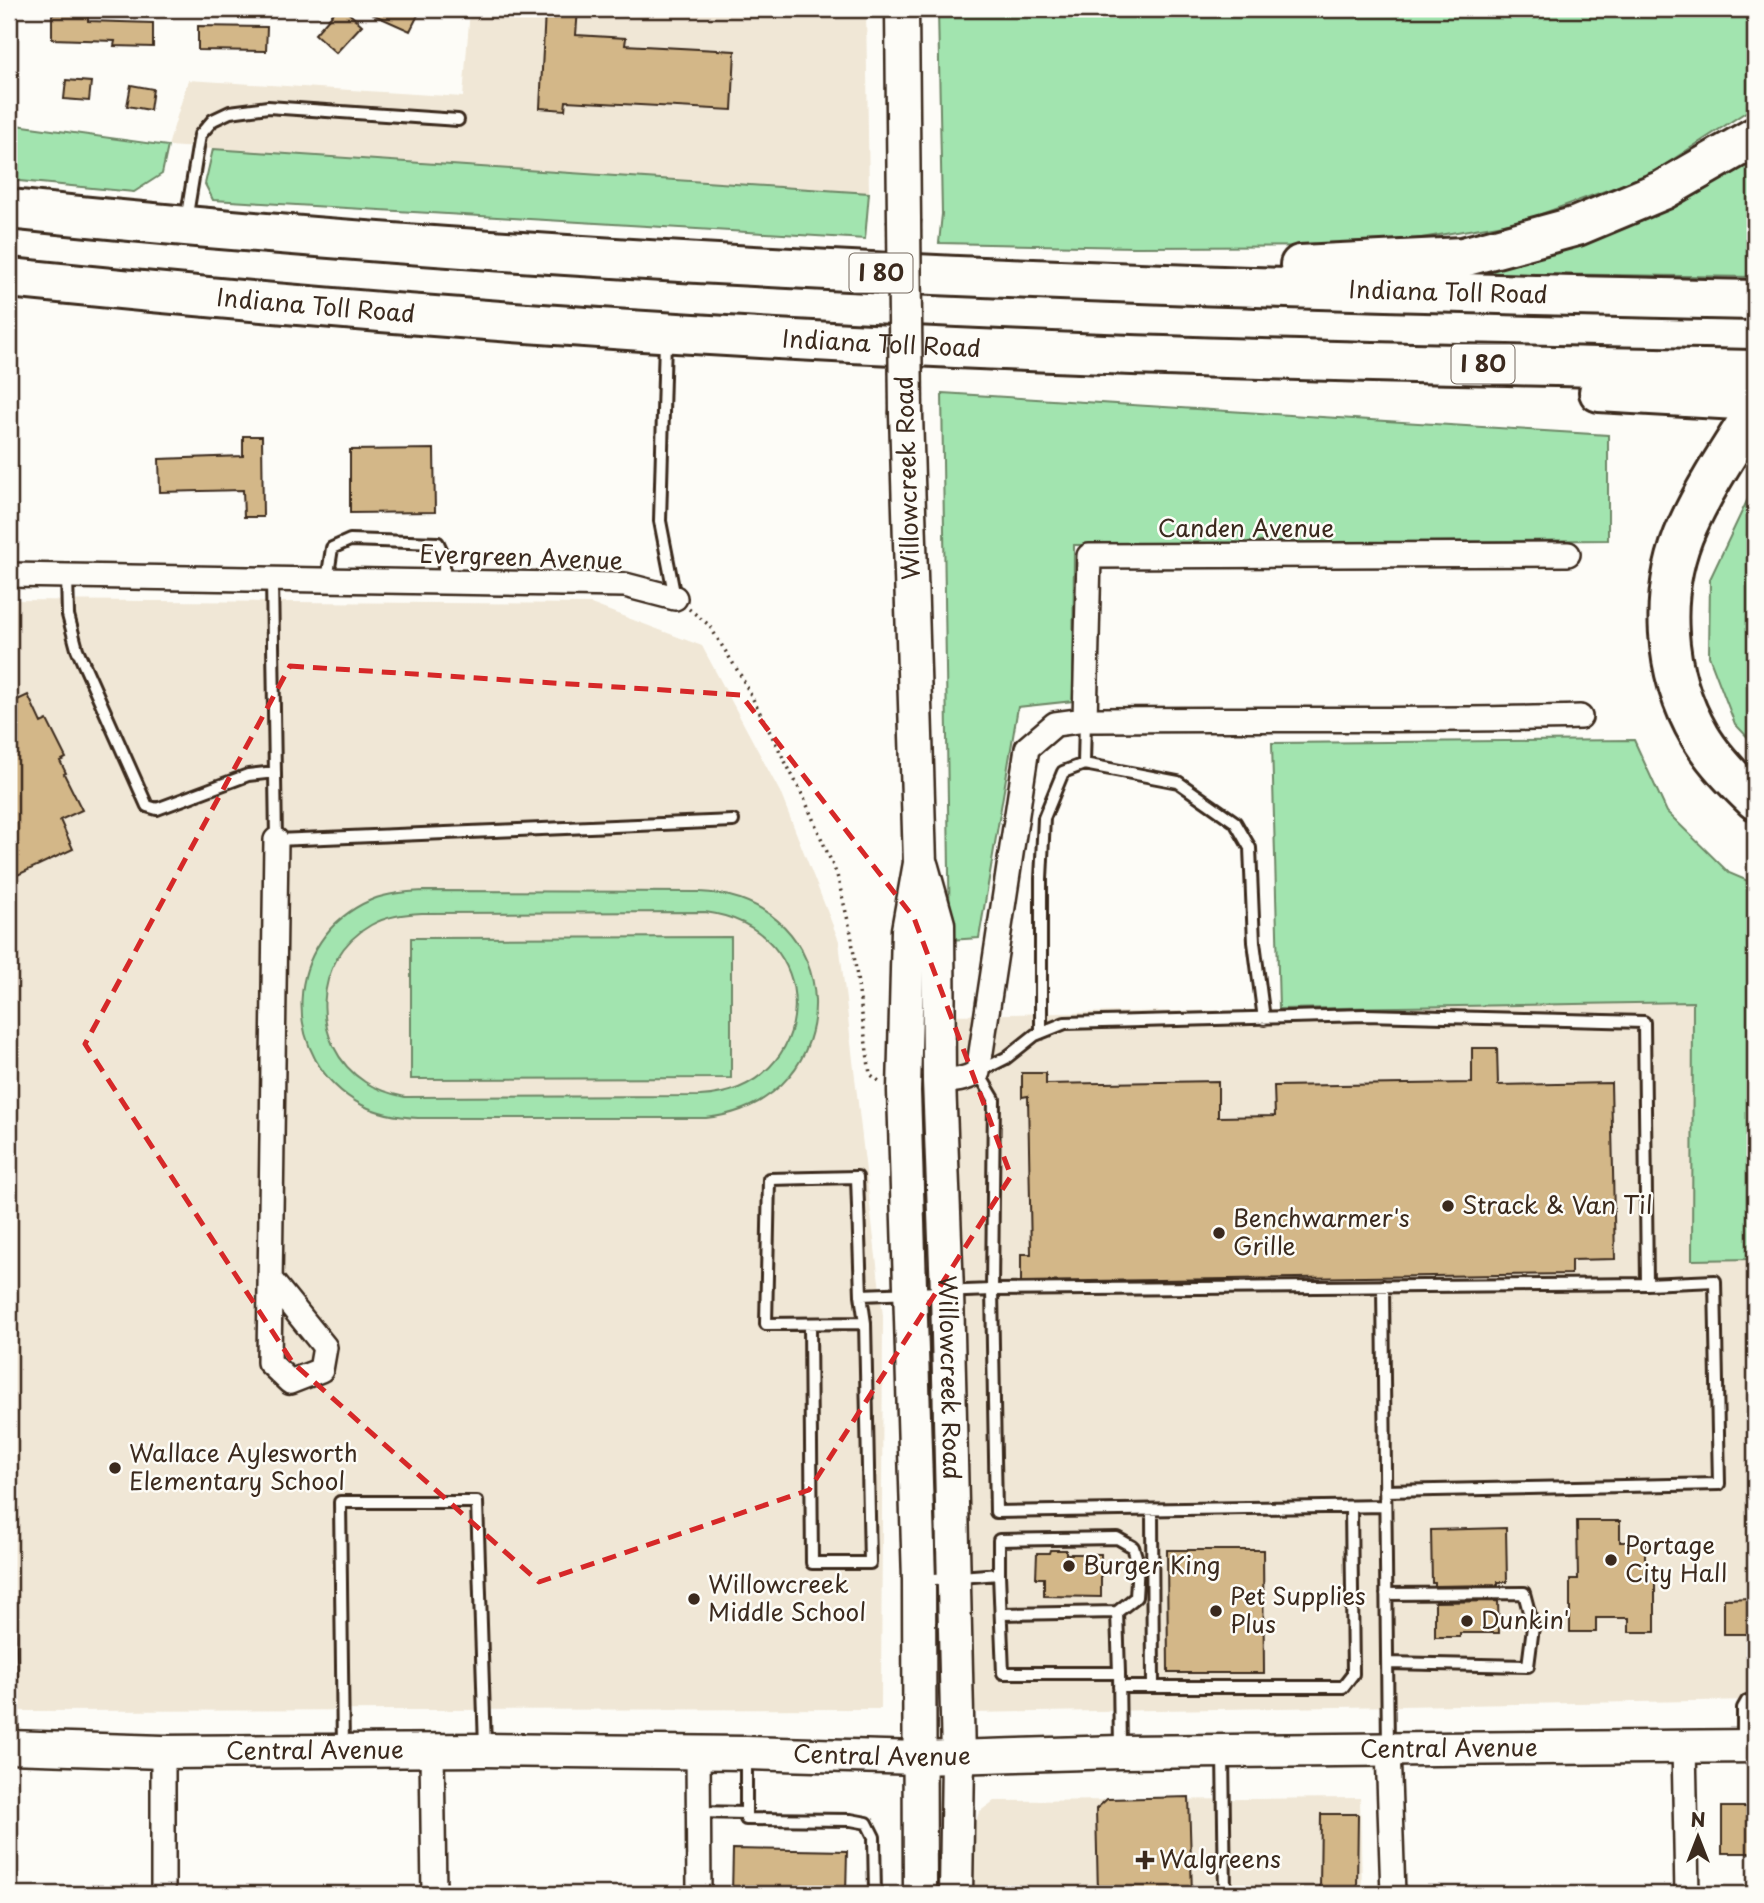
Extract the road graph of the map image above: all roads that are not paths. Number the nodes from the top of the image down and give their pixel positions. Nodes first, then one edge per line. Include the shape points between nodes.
1 (901, 9) edge
2 (458, 120) dead end
3 (1755, 137) edge
4 (9, 209) edge
5 (185, 227) junction
6 (9, 278) edge
7 (1101, 283) junction
8 (1755, 300) edge
9 (665, 331) junction
10 (1210, 358) junction
11 (1755, 370) edge
12 (1755, 401) edge
13 (1755, 410) edge
14 (1743, 454) edge
15 (1568, 554) dead end
16 (9, 575) edge
17 (67, 576) junction
18 (272, 579) junction
19 (327, 580) junction
20 (444, 582) junction
21 (675, 598) joint
22 (1580, 717) dead end
23 (1085, 720) junction
24 (1084, 764) junction
25 (275, 772) junction
26 (1755, 772) edge
27 (1755, 800) edge
28 (733, 821) dead end
29 (276, 840) junction
30 (920, 863) junction
31 (1264, 1019) junction
32 (1041, 1033) junction
33 (978, 1072) junction
34 (939, 1081) junction
35 (270, 1279) dead end
36 (1647, 1284) junction
37 (1383, 1286) junction
38 (992, 1290) junction
39 (947, 1292) junction
40 (911, 1293) junction
41 (861, 1295) junction
42 (865, 1323) junction
43 (810, 1325) junction
44 (1385, 1490) junction
45 (1385, 1506) junction
46 (1351, 1507) junction
47 (1152, 1511) junction
48 (999, 1574) junction
49 (954, 1579) junction
50 (919, 1580) junction
51 (1386, 1594) junction
52 (9, 1603) edge
53 (1117, 1612) junction
54 (1001, 1614) junction
55 (1387, 1663) junction
56 (1119, 1673) junction
57 (1153, 1687) junction
58 (1119, 1688) junction
59 (1755, 1699) edge
60 (1684, 1746) junction
61 (1749, 1746) edge
62 (11, 1747) edge
63 (432, 1749) junction
64 (1388, 1749) junction
65 (485, 1750) junction
66 (343, 1751) junction
67 (1223, 1751) junction
68 (163, 1752) junction
69 (698, 1752) junction
70 (1120, 1752) junction
71 (746, 1753) junction
72 (958, 1757) junction
73 (919, 1758) junction
74 (698, 1812) junction
75 (747, 1813) junction
76 (163, 1894) edge
77 (434, 1894) edge
78 (699, 1894) edge
79 (875, 1894) edge
80 (919, 1894) edge
81 (956, 1894) edge
82 (1226, 1894) edge
83 (1393, 1894) edge
84 (1687, 1894) edge

1 - 30 main road, Willowcreek Road, bridge via 906,414
2 - 5 lane via 268,107 230,112 213,120 200,135
3 - 7 highway via 1663,190 1589,221 1464,257 1198,268
4 - 5 highway, Indiana Toll Road / I 80
5 - 7 highway, Indiana Toll Road / I 80 via 789,269
6 - 9 highway, Indiana Toll Road / I 80
7 - 8 highway, Indiana Toll Road / I 80
9 - 10 highway, Indiana Toll Road / I 80
9 - 21 lane via 660,521
10 - 11 highway, Indiana Toll Road / I 80
10 - 12 highway via 1402,381
13 - 14 highway
14 - 26 highway via 1698,565 1691,605 1692,644 1700,684 1719,724
14 - 27 highway via 1688,524 1669,598 1669,644 1678,687 1700,736 1731,778
15 - 23 street, Canden Avenue via 1089,556
16 - 17 street, Evergreen Avenue
17 - 18 street, Evergreen Avenue
17 - 25 lane via 68,615 76,649 147,806 157,808 248,775
18 - 19 street, Evergreen Avenue
18 - 25 lane
19 - 20 street, Evergreen Avenue
19 - 20 lane via 332,548 350,540 438,543 444,556
20 - 21 street, Evergreen Avenue via 625,585
22 - 23 street
23 - 24 lane
23 - 33 street via 1055,724 1027,748
24 - 31 lane via 1178,782 1235,822 1250,848 1254,942
24 - 32 lane via 1063,772 1044,818
25 - 29 lane
28 - 29 lane
29 - 35 street
30 - 34 main road, Willowcreek Road via 938,924
30 - 40 main road, Willowcreek Road via 908,930 904,1091
31 - 32 lane via 1065,1023
31 - 36 lane via 1365,1015 1644,1022
32 - 33 lane via 1006,1059
33 - 34 street via 956,1082
33 - 38 lane via 994,1099
34 - 39 main road, Willowcreek Road
36 - 37 lane
36 - 44 lane via 1715,1281 1719,1484
37 - 38 lane
37 - 44 lane
38 - 39 lane
38 - 47 lane via 996,1511
39 - 40 lane
39 - 49 main road, Willowcreek Road
40 - 41 lane
40 - 50 main road, Willowcreek Road
41 - 42 lane
41 - 43 lane via 857,1178 769,1179 766,1324
42 - 43 lane
42 - 43 lane via 870,1563 811,1563
44 - 45 lane
45 - 46 lane
45 - 51 lane
46 - 47 lane
46 - 57 lane via 1353,1674 1343,1687
47 - 57 lane
48 - 49 lane
48 - 53 lane via 999,1540 1118,1538 1133,1548 1138,1582 1136,1597
48 - 54 lane
49 - 50 lane
49 - 72 main road, Willowcreek Road
50 - 73 main road, Willowcreek Road
51 - 55 lane
51 - 55 lane via 1524,1593 1533,1627 1528,1666
52 - 62 lane
53 - 54 lane
53 - 56 lane
54 - 56 lane via 1003,1673
55 - 64 lane
56 - 58 lane
57 - 58 lane
58 - 70 lane
59 - 61 lane via 1747,1701 1744,1709
60 - 61 main road, Central Avenue
60 - 64 main road, Central Avenue
60 - 84 street
62 - 68 main road, Central Avenue
63 - 65 main road, Central Avenue
63 - 66 main road, Central Avenue
63 - 77 street
64 - 67 main road, Central Avenue
64 - 83 street
65 - 66 lane via 477,1503 340,1503
65 - 69 main road, Central Avenue
66 - 68 main road, Central Avenue
67 - 70 main road, Central Avenue
67 - 82 lane
68 - 76 street
69 - 71 main road, Central Avenue
69 - 74 street
70 - 72 main road, Central Avenue
71 - 73 main road, Central Avenue
71 - 75 lane
72 - 73 main road, Central Avenue
72 - 81 main road, Willowcreek Road
73 - 80 main road, Willowcreek Road
74 - 75 lane
74 - 78 street
75 - 79 lane via 747,1819 867,1823 874,1837

